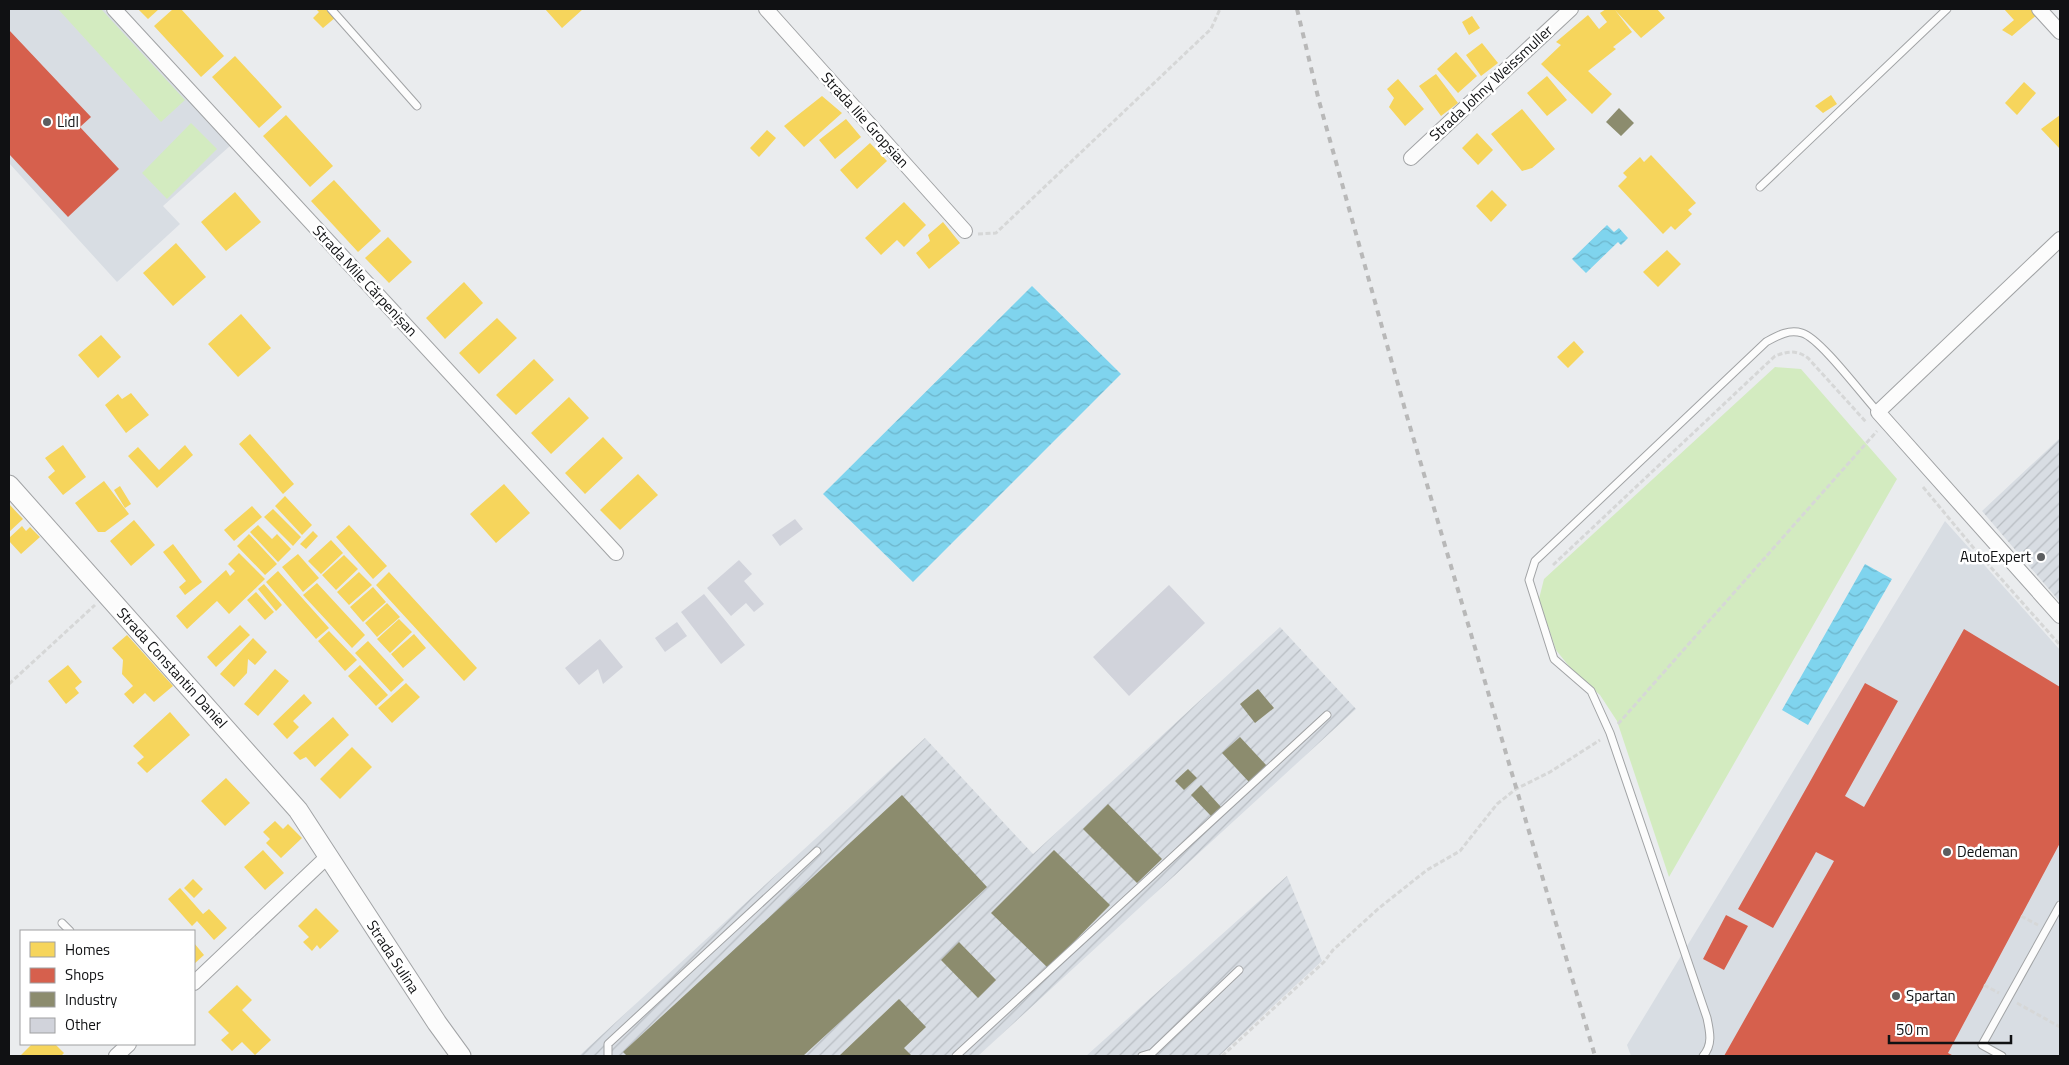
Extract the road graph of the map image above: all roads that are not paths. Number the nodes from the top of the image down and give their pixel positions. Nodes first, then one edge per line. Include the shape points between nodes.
1 (114, 9) edge
2 (331, 9) edge
3 (766, 9) edge
4 (1571, 9) edge
5 (1947, 9) edge
6 (2039, 9) edge
7 (2060, 32) edge
8 (417, 106) dead end
9 (1411, 158) dead end
10 (1760, 187) dead end
11 (965, 231) road end
12 (2060, 239) edge
13 (1878, 412) junction
14 (9, 485) edge
15 (616, 553) dead end
16 (2060, 616) edge
17 (1327, 715) dead end
18 (817, 851) dead end
19 (327, 856) junction
20 (2060, 905) edge
21 (62, 923) dead end
22 (69, 930) edge
23 (1239, 970) dead end
24 (195, 982) edge
25 (128, 1045) edge
26 (116, 1056) edge
27 (461, 1056) edge
28 (608, 1056) edge
29 (956, 1056) edge
30 (1142, 1056) edge
31 (1703, 1056) edge
32 (2002, 1056) edge

1 - 15 street, Strada Mile Cărpenișan
2 - 8 lane
3 - 11 street, Strada Ilie Gropșian
4 - 9 street, Strada Johny Weissmuller
5 - 10 lane
6 - 7 street
12 - 13 street
13 - 16 street
13 - 31 lane via 1820,345 1803,333 1782,333 1766,342 1535,561 1529,580 1554,658 1591,691 1610,733 1707,1018 1711,1035 1708,1051
14 - 19 street, Strada Constantin Daniel via 280,788
17 - 29 lane
18 - 28 lane via 608,1044
19 - 24 street
19 - 27 street, Strada Sulina
20 - 32 lane via 1982,1045
21 - 22 lane
23 - 30 lane via 1152,1052
25 - 26 street

